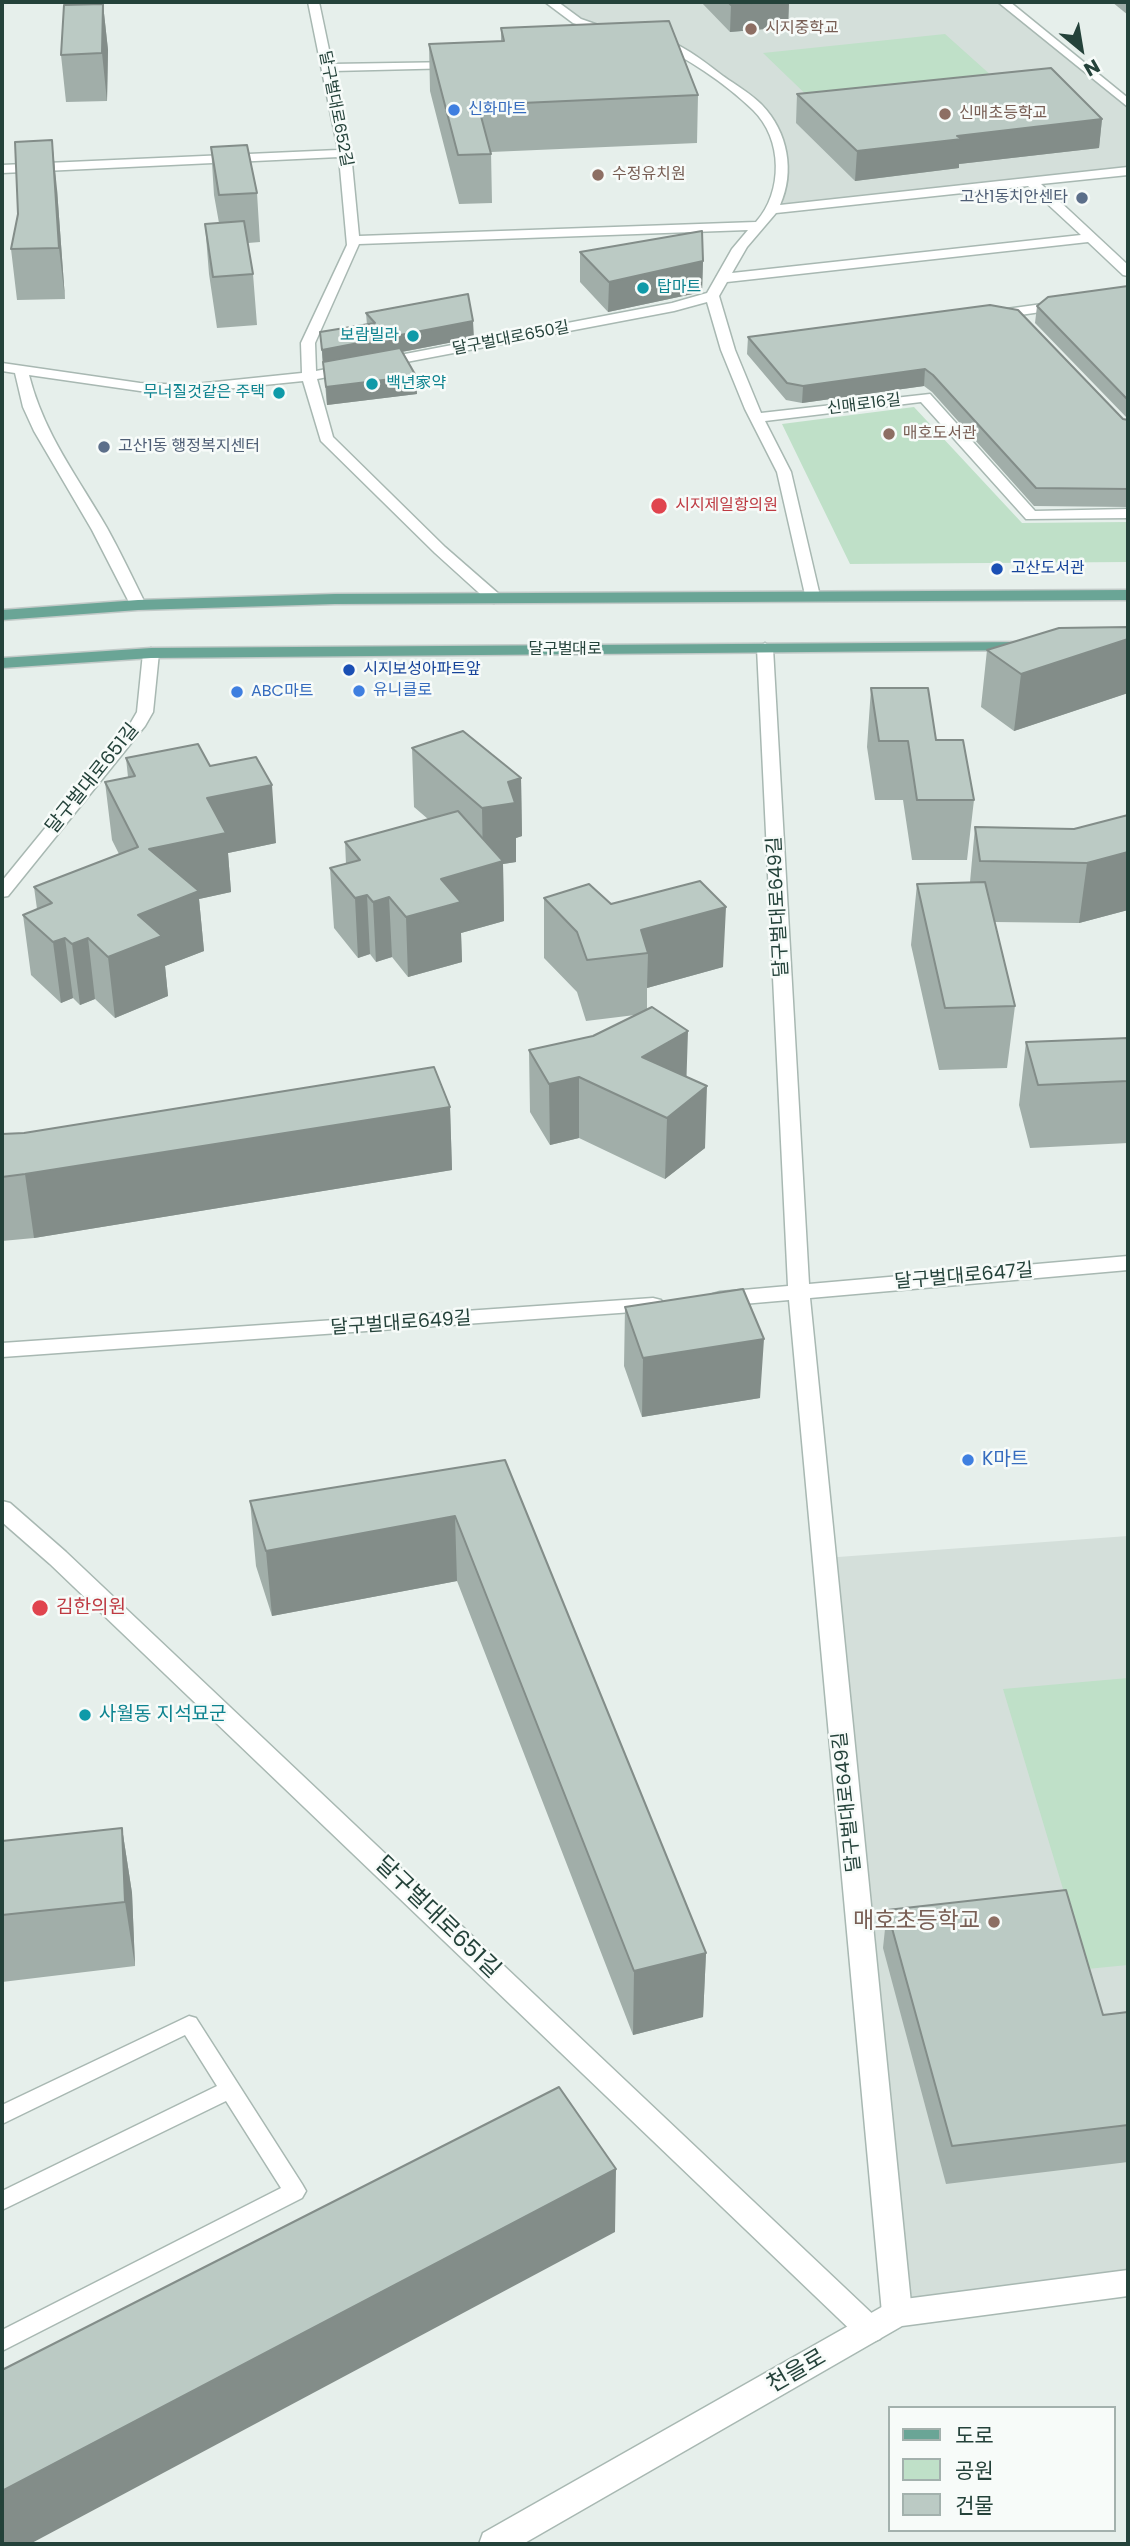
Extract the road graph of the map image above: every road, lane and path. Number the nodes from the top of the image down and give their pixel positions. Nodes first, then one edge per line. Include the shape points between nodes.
1 (313, 2) edge
2 (551, 2) edge
3 (1004, 2) edge
4 (691, 57) junction
5 (663, 58) edge
6 (468, 65) edge
7 (327, 68) junction
8 (1128, 104) edge
9 (345, 153) junction
10 (2, 169) edge
11 (1128, 171) edge
12 (1030, 181) junction
13 (773, 210) junction
14 (756, 226) junction
15 (1091, 238) junction
16 (353, 240) junction
17 (1128, 272) edge
18 (723, 278) junction
19 (712, 296) junction
20 (1077, 303) edge
21 (973, 317) edge
22 (2, 368) edge
23 (21, 370) junction
24 (309, 376) junction
25 (757, 418) junction
26 (1128, 514) edge
27 (1128, 595) edge
28 (812, 596) junction
29 (494, 598) junction
30 (138, 606) junction
31 (2, 615) edge
32 (1047, 647) edge
33 (765, 648) junction
34 (151, 653) junction
35 (2, 663) edge
36 (2, 892) edge
37 (1128, 1263) edge
38 (799, 1292) junction
39 (701, 1300) edge
40 (673, 1303) edge
41 (2, 1350) edge
42 (2, 1509) edge
43 (230, 2089) junction
44 (2, 2115) edge
45 (2, 2201) edge
46 (1128, 2283) edge
47 (897, 2313) junction
48 (870, 2330) junction
49 (2, 2341) edge
50 (494, 2544) edge

1 - 7 street, 달구벌대로652길
2 - 4 street via 586,30 634,35 670,45
3 - 8 street
4 - 5 street
4 - 13 street via 767,120 784,167
6 - 7 street
7 - 9 street, 달구벌대로652길
9 - 10 street
9 - 16 street, 달구벌대로652길
11 - 12 street
12 - 13 street
12 - 15 street
13 - 14 street
14 - 16 street
14 - 18 street
15 - 17 street
15 - 18 street
16 - 24 street, 달구벌대로652길 via 308,343
18 - 19 street
19 - 24 street, 달구벌대로650길
19 - 25 street
20 - 21 street via 1018,317
22 - 23 street
23 - 24 street via 161,390
23 - 30 street via 41,431 100,530
24 - 29 street, 달구벌대로652길 via 326,438
25 - 26 street, 신매로16길 via 925,397 1031,516
25 - 28 street via 784,472
27 - 28 main road
28 - 29 main road
29 - 30 main road
30 - 31 main road
32 - 33 main road, 달구벌대로
33 - 34 main road, 달구벌대로
33 - 38 street, 달구벌대로649길
34 - 35 main road, 달구벌대로
34 - 36 street, 달구벌대로651길 via 145,712 137,726
37 - 38 street, 달구벌대로647길
38 - 39 street
38 - 47 street, 달구벌대로649길
40 - 41 street, 달구벌대로649길
42 - 48 street, 달구벌대로651길
43 - 44 lane via 190,2024
43 - 45 lane
43 - 49 lane via 295,2190
46 - 47 street, 천을로
47 - 48 street, 천을로
48 - 50 street, 천을로

